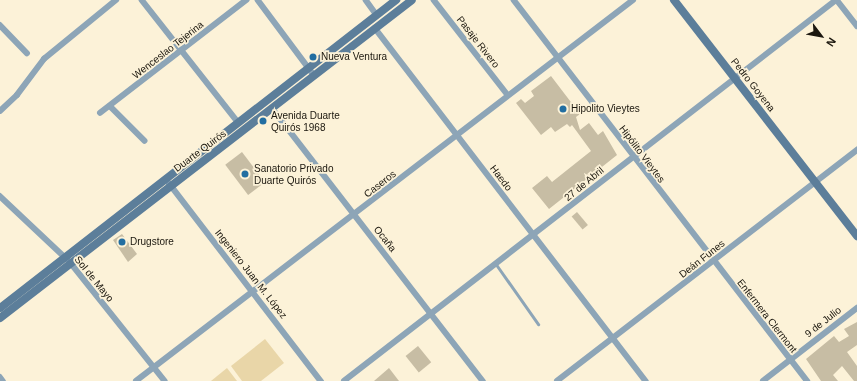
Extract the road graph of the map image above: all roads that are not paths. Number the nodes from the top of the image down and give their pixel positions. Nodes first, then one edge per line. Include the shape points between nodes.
1 (116, 0) edge
2 (142, 0) edge
3 (246, 0) edge
4 (258, 0) edge
5 (366, 0) edge
6 (396, 0) edge
7 (412, 0) edge
8 (434, 0) edge
9 (514, 0) edge
10 (633, 0) edge
11 (674, 0) edge
12 (836, 0) edge
13 (377, 15) junction
14 (0, 26) edge
15 (857, 26) edge
16 (375, 28) junction
17 (182, 51) junction
18 (27, 53) dead end
19 (558, 58) junction
20 (308, 68) junction
21 (314, 75) junction
22 (735, 78) junction
23 (508, 95) junction
24 (110, 106) junction
25 (272, 108) junction
26 (0, 111) edge
27 (100, 113) dead end
28 (238, 122) junction
29 (458, 135) junction
30 (145, 140) dead end
31 (857, 150) edge
32 (632, 157) junction
33 (166, 178) junction
34 (816, 182) junction
35 (171, 185) junction
36 (0, 196) edge
37 (355, 215) junction
38 (534, 236) junction
39 (857, 236) edge
40 (67, 260) junction
41 (713, 262) junction
42 (495, 263) junction
43 (254, 293) junction
44 (0, 308) edge
45 (857, 308) edge
46 (430, 313) junction
47 (0, 318) edge
48 (538, 324) dead end
49 (614, 338) junction
50 (790, 360) junction
51 (154, 367) junction
52 (0, 377) edge
53 (3, 381) edge
54 (136, 381) edge
55 (165, 381) edge
56 (321, 381) edge
57 (344, 381) edge
58 (483, 381) edge
59 (557, 381) edge
60 (646, 381) edge
61 (763, 381) edge
62 (807, 381) edge

1 - 26 street via 44,59 17,95
2 - 17 street
3 - 17 street, Wenceslao Tejerina
4 - 20 street
5 - 13 street
6 - 13 main road, Duarte Quirós
7 - 16 main road, Duarte Quirós
8 - 23 street, Pasaje Rivero
9 - 19 street, Hipólito Vieytes
10 - 19 street, Caseros
11 - 22 main road, Pedro Goyena
12 - 15 street
12 - 22 street, 27 de Abril
13 - 20 main road, Duarte Quirós
14 - 18 street
16 - 21 main road, Duarte Quirós
16 - 29 street, Haedo
17 - 24 street, Wenceslao Tejerina
17 - 28 street
19 - 23 street, Caseros
19 - 32 street, Hipólito Vieytes
20 - 21 street
20 - 28 main road, Duarte Quirós
21 - 25 main road, Duarte Quirós
22 - 32 street, 27 de Abril
22 - 34 main road, Pedro Goyena
23 - 29 street, Caseros
24 - 27 street, Wenceslao Tejerina
24 - 30 street
25 - 35 main road, Duarte Quirós
25 - 37 street, Ocaña
28 - 33 main road, Duarte Quirós
29 - 37 street, Caseros
29 - 38 street, Haedo
31 - 34 street, Deán Funes
32 - 38 street, 27 de Abril
32 - 41 street, Hipólito Vieytes
33 - 35 street, Ingeniero Juan M. López
33 - 40 main road, Duarte Quirós
34 - 39 main road, Pedro Goyena
34 - 41 street, Deán Funes
35 - 40 main road, Duarte Quirós
35 - 43 street, Ingeniero Juan M. López
36 - 40 street, Sol de Mayo
37 - 43 street, Caseros
37 - 46 street, Ocaña
38 - 42 street, 27 de Abril
38 - 49 street, Haedo
40 - 44 main road, Duarte Quirós
40 - 47 main road, Duarte Quirós
40 - 51 street, Sol de Mayo
41 - 49 street, Deán Funes
41 - 50 street, Enfermera Clermont
42 - 46 street, 27 de Abril
42 - 48 lane
43 - 51 street, Caseros
43 - 56 street, Ingeniero Juan M. López
45 - 50 street, 9 de Julio
46 - 57 street, 27 de Abril
46 - 58 street, Ocaña
49 - 59 street, Deán Funes
49 - 60 street, Haedo
50 - 61 street, 9 de Julio
50 - 62 street, Enfermera Clermont
51 - 54 street, Caseros
51 - 55 street, Sol de Mayo
52 - 53 street

